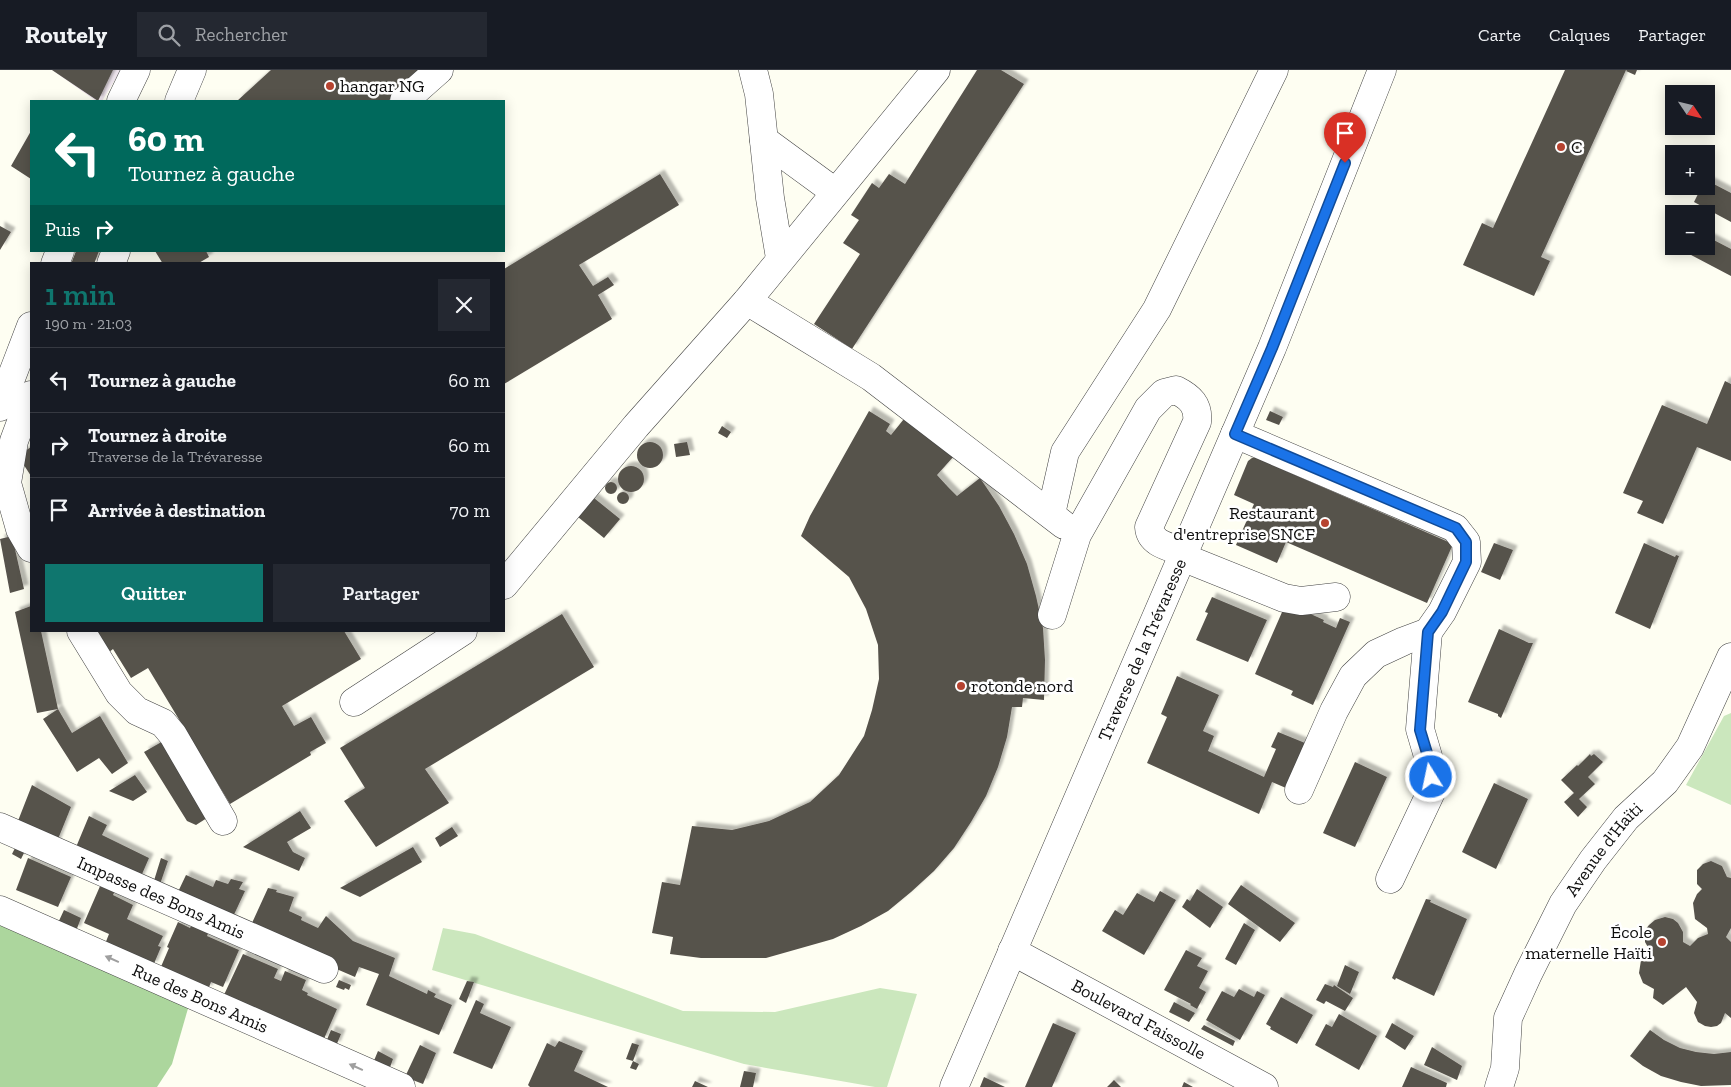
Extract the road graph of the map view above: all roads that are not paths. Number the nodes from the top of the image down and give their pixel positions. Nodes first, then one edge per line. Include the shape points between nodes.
1 (136, 70) edge
2 (192, 70) edge
3 (439, 70) edge
4 (754, 70) edge
5 (936, 70) edge
6 (1274, 70) edge
7 (1382, 70) edge
8 (121, 100) edge
9 (179, 100) edge
10 (405, 100) edge
11 (764, 140) junction
12 (835, 192) junction
13 (780, 258) junction
14 (747, 301) junction
15 (30, 329) edge
16 (30, 398) edge
17 (0, 407) edge
18 (1235, 434) junction
19 (1051, 514) junction
20 (1077, 535) junction
21 (30, 546) edge
22 (1183, 554) junction
23 (505, 584) edge
24 (1336, 597) dead end
25 (1052, 615) dead end
26 (82, 632) edge
27 (461, 632) edge
28 (1428, 632) junction
29 (1731, 657) edge
30 (354, 702) dead end
31 (1299, 790) dead end
32 (223, 821) dead end
33 (0, 827) edge
34 (1390, 878) dead end
35 (0, 910) edge
36 (1012, 951) junction
37 (324, 969) dead end
38 (401, 1087) edge
39 (954, 1087) edge
40 (1264, 1087) edge
41 (1500, 1087) edge

1 - 8 street
2 - 9 street
3 - 10 street
4 - 11 street
5 - 12 street
6 - 19 street via 1157,309 1065,452
7 - 18 street, Traverse de la Trévaresse
11 - 12 street
11 - 13 street
12 - 13 street
13 - 14 street
14 - 19 street via 871,377
14 - 23 street via 636,426
15 - 17 street
16 - 21 street via 14,441 7,483 20,529
18 - 22 street, Traverse de la Trévaresse
18 - 28 street via 1456,528 1466,542 1466,562 1442,612
19 - 20 street
20 - 22 street via 1148,409 1164,393 1176,390 1193,401 1198,413 1197,422 1149,532 1153,539
20 - 25 street
22 - 24 street via 1284,598 1301,601
22 - 36 street, Traverse de la Trévaresse
26 - 32 street via 118,693 137,711 163,723 173,734
27 - 30 street
28 - 31 street via 1376,654 1353,676
28 - 34 street via 1420,730 1430,763 1432,790
29 - 41 street, Avenue d'Haïti via 1690,747 1665,782 1626,818 1563,904 1508,1018
33 - 37 street, Impasse des Bons Amis
38 -> 35 street, Rue des Bons Amis
36 - 39 street, Traverse de la Trévaresse
36 - 40 street, Boulevard Faissolle

